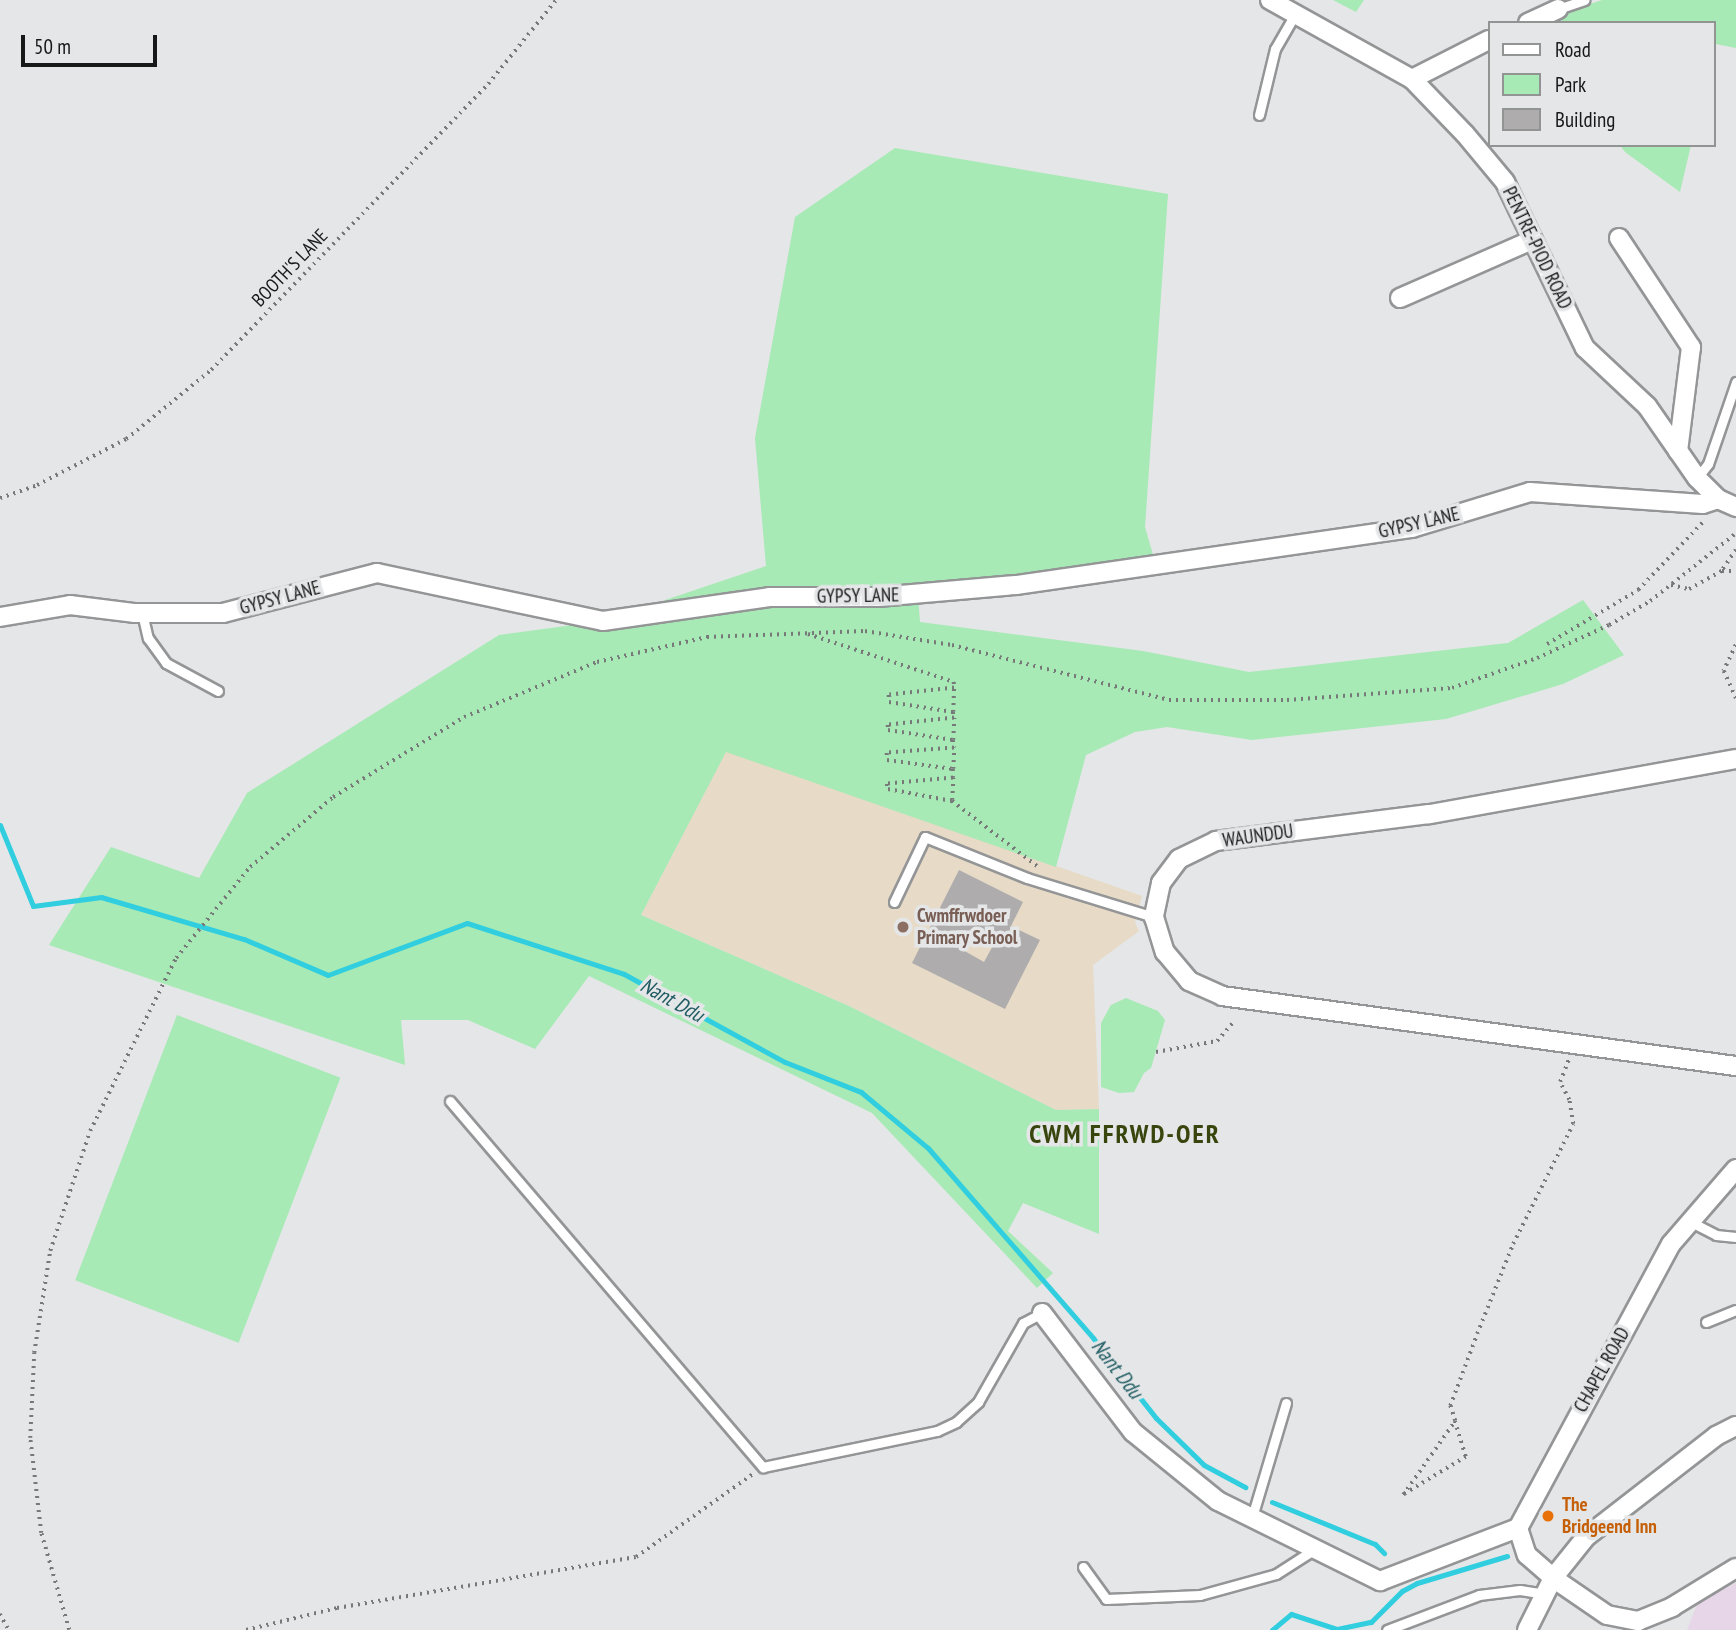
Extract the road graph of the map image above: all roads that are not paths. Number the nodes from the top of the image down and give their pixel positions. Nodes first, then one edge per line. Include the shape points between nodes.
1 (1270, 0) edge
2 (1584, 0) edge
3 (1558, 9) joint
4 (1294, 16) junction
5 (1532, 21) edge
6 (1488, 41) edge
7 (1412, 79) junction
8 (1259, 115) dead end
9 (1619, 238) dead end
10 (1532, 240) junction
11 (1400, 298) dead end
12 (1736, 382) edge
13 (1678, 451) junction
14 (1697, 478) junction
15 (1723, 504) edge
16 (142, 613) junction
17 (0, 617) edge
18 (218, 691) dead end
19 (1736, 759) edge
20 (894, 902) dead end
21 (1154, 917) junction
22 (1736, 1066) edge
23 (450, 1101) dead end
24 (1736, 1169) edge
25 (1691, 1222) junction
26 (1736, 1237) edge
27 (1736, 1310) edge
28 (1042, 1313) joint
29 (1706, 1322) dead end
30 (1286, 1403) dead end
31 (1736, 1426) edge
32 (1252, 1517) junction
33 (1518, 1528) junction
34 (1317, 1548) junction
35 (1083, 1567) dead end
36 (1736, 1568) edge
37 (1553, 1578) junction
38 (1544, 1594) junction
39 (1387, 1630) edge
40 (1527, 1630) edge

1 - 4 street, PENTRE-PIOD ROAD
2 - 3 lane
3 - 5 street
4 - 7 street, PENTRE-PIOD ROAD
4 - 8 lane via 1275,49
6 - 7 street
7 - 10 street, PENTRE-PIOD ROAD via 1505,181
9 - 13 street via 1691,347
10 - 11 street
10 - 13 street, PENTRE-PIOD ROAD via 1585,348 1647,406
12 - 14 lane via 1708,464
13 - 14 street, PENTRE-PIOD ROAD
14 - 15 street, PENTRE-PIOD ROAD
15 - 16 street, GYPSY LANE via 1530,492 1412,528 1042,581 878,597 769,597 604,621 377,573 223,613
16 - 17 street, GYPSY LANE via 70,605
16 - 18 lane via 148,638 166,663
19 - 21 street, WAUNDDU via 1429,814 1216,841 1179,859 1161,883
20 - 21 lane via 925,837 1027,878
21 - 22 street, WAUNDDU via 1165,953 1189,981 1222,996
23 - 28 lane via 763,1467 937,1431 956,1422 978,1402 1023,1323
24 - 25 street, CHAPEL ROAD
25 - 26 lane via 1716,1235
25 - 33 street, CHAPEL ROAD via 1671,1244
27 - 29 lane
28 - 32 street via 1133,1432 1218,1501
30 - 32 lane
31 - 37 street via 1716,1436 1586,1537
32 - 34 street
33 - 34 street via 1380,1581
33 - 37 street via 1527,1555
34 - 35 lane via 1276,1574 1200,1595 1106,1599
36 - 37 street via 1672,1608 1638,1621 1607,1615
37 - 38 street
38 - 39 lane via 1520,1590 1479,1595
38 - 40 street

